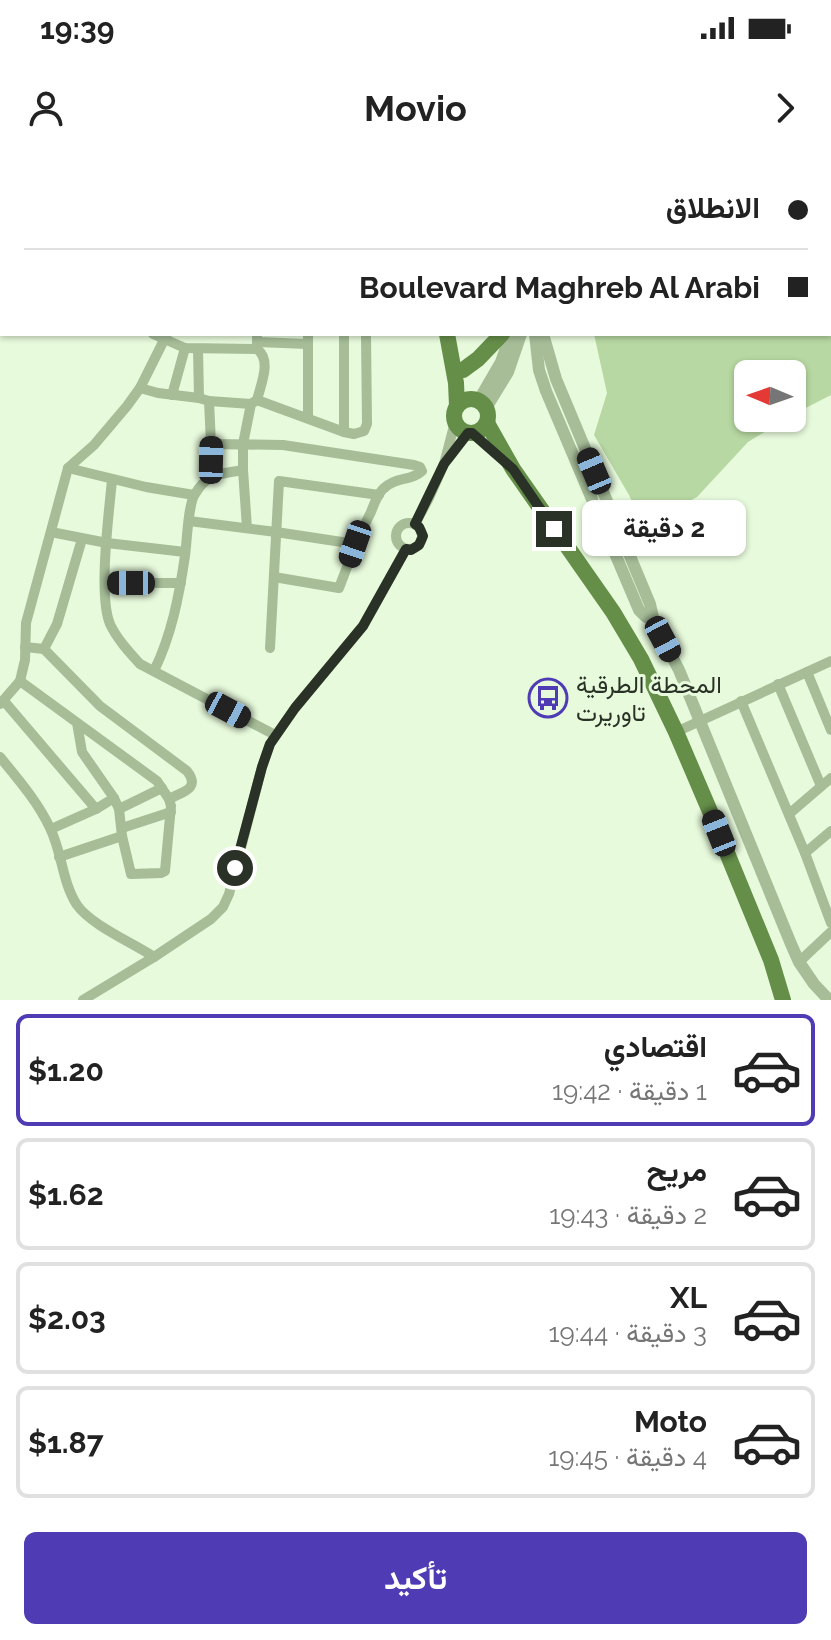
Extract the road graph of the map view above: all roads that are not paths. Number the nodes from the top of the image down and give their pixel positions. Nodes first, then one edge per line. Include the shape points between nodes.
1 (344, 336) edge
2 (366, 336) edge
3 (448, 336) edge
4 (449, 336) edge
5 (500, 336) edge
6 (510, 336) edge
7 (520, 336) edge
8 (535, 336) edge
9 (544, 336) edge
10 (165, 337) edge
11 (308, 339) edge
12 (257, 342) edge
13 (185, 348) junction
14 (198, 349) junction
15 (463, 370) junction
16 (140, 388) junction
17 (172, 395) junction
18 (204, 400) junction
19 (254, 402) junction
20 (482, 407) junction
21 (456, 414) junction
22 (308, 418) junction
23 (344, 432) junction
24 (470, 433) junction
25 (211, 444) junction
26 (243, 444) junction
27 (444, 464) junction
28 (68, 468) junction
29 (513, 469) junction
30 (243, 470) junction
31 (210, 476) junction
32 (112, 480) junction
33 (194, 495) junction
34 (379, 495) junction
35 (189, 521) junction
36 (415, 524) junction
37 (247, 528) junction
38 (51, 532) junction
39 (276, 532) junction
40 (82, 539) junction
41 (107, 543) junction
42 (355, 544) junction
43 (406, 549) junction
44 (185, 552) junction
45 (274, 577) junction
46 (106, 583) junction
47 (181, 583) junction
48 (654, 622) junction
49 (25, 647) junction
50 (270, 648) dead end
51 (44, 649) junction
52 (831, 661) edge
53 (154, 671) junction
54 (807, 672) junction
55 (20, 681) junction
56 (778, 684) junction
57 (741, 701) junction
58 (2, 702) edge
59 (699, 721) junction
60 (77, 723) junction
61 (831, 730) edge
62 (676, 732) junction
63 (275, 735) junction
64 (0, 757) edge
65 (831, 778) edge
66 (821, 786) junction
67 (162, 788) junction
68 (169, 799) junction
69 (116, 803) junction
70 (96, 809) junction
71 (171, 812) junction
72 (789, 814) junction
73 (51, 829) junction
74 (831, 831) edge
75 (122, 832) junction
76 (805, 853) junction
77 (59, 857) junction
78 (831, 923) edge
79 (831, 932) edge
80 (154, 957) junction
81 (771, 960) junction
82 (799, 962) junction
83 (83, 1000) edge
84 (783, 1000) edge
85 (795, 1000) edge
86 (829, 1000) edge

1 - 23 street
2 - 23 street via 367,424 359,434
3 - 21 main road
4 - 15 main road
5 - 15 main road
6 - 20 street
7 - 20 street via 508,372
8 - 48 street via 546,391 639,610
9 - 48 street
10 - 13 street
10 - 16 street
11 - 12 street
11 - 22 street
12 - 14 street
12 - 19 street via 264,358
13 - 14 street
13 - 17 street
14 - 18 street
15 - 20 main road
16 - 17 street
16 - 28 street via 110,429
17 - 18 street
18 - 19 street
18 - 25 street
19 - 22 street
19 - 26 street
20 - 21 main road via 465,400
20 - 24 main road via 479,432
20 - 29 main road
21 - 24 main road via 459,428
21 - 27 street
22 - 23 street
24 - 27 street
24 - 29 main road
25 - 26 street
25 - 31 street
26 - 30 street
26 - 34 street via 309,448 420,467 419,474 393,482
27 - 36 street
28 - 32 street
28 - 38 street
29 - 62 main road via 626,633
30 - 31 street
30 - 37 street
31 - 33 street
32 - 33 street
32 - 41 street
33 - 35 street
34 - 39 street via 279,481
34 - 42 street
35 - 37 street
35 - 44 street
36 - 43 street via 422,541
36 - 43 street via 407,523 397,532
37 - 39 street
38 - 40 street
38 - 49 street via 28,612
39 - 42 street
39 - 45 street
40 - 41 street
40 - 51 street via 57,624
41 - 44 street
41 - 46 street
42 - 45 street via 339,588
43 - 63 street via 363,626
44 - 47 street
45 - 50 street
46 - 47 street
46 - 53 street via 110,623 126,649
47 - 53 street via 169,637
48 - 59 street
49 - 51 street
49 - 55 street
51 - 68 street via 100,706 187,771 192,785
52 - 54 street
53 - 63 street
54 - 56 street
54 - 61 street
55 - 58 street
55 - 60 street
56 - 57 street
56 - 66 street
57 - 59 street
57 - 72 street
58 - 70 street
59 - 62 street
59 - 82 street
60 - 67 street
60 - 69 street via 82,752
62 - 81 main road
63 - 80 street via 223,907
64 - 73 street
65 - 66 street
66 - 72 street
67 - 68 street
67 - 69 street
68 - 71 street
69 - 70 street
69 - 75 street
70 - 73 street
71 - 75 street
71 - 75 street via 161,873 131,874
72 - 76 street
73 - 77 street
74 - 76 street
75 - 77 street
76 - 78 street
77 - 80 street via 77,904 90,918
79 - 82 street
80 - 83 street
81 - 84 main road
81 - 85 main road
82 - 86 street

